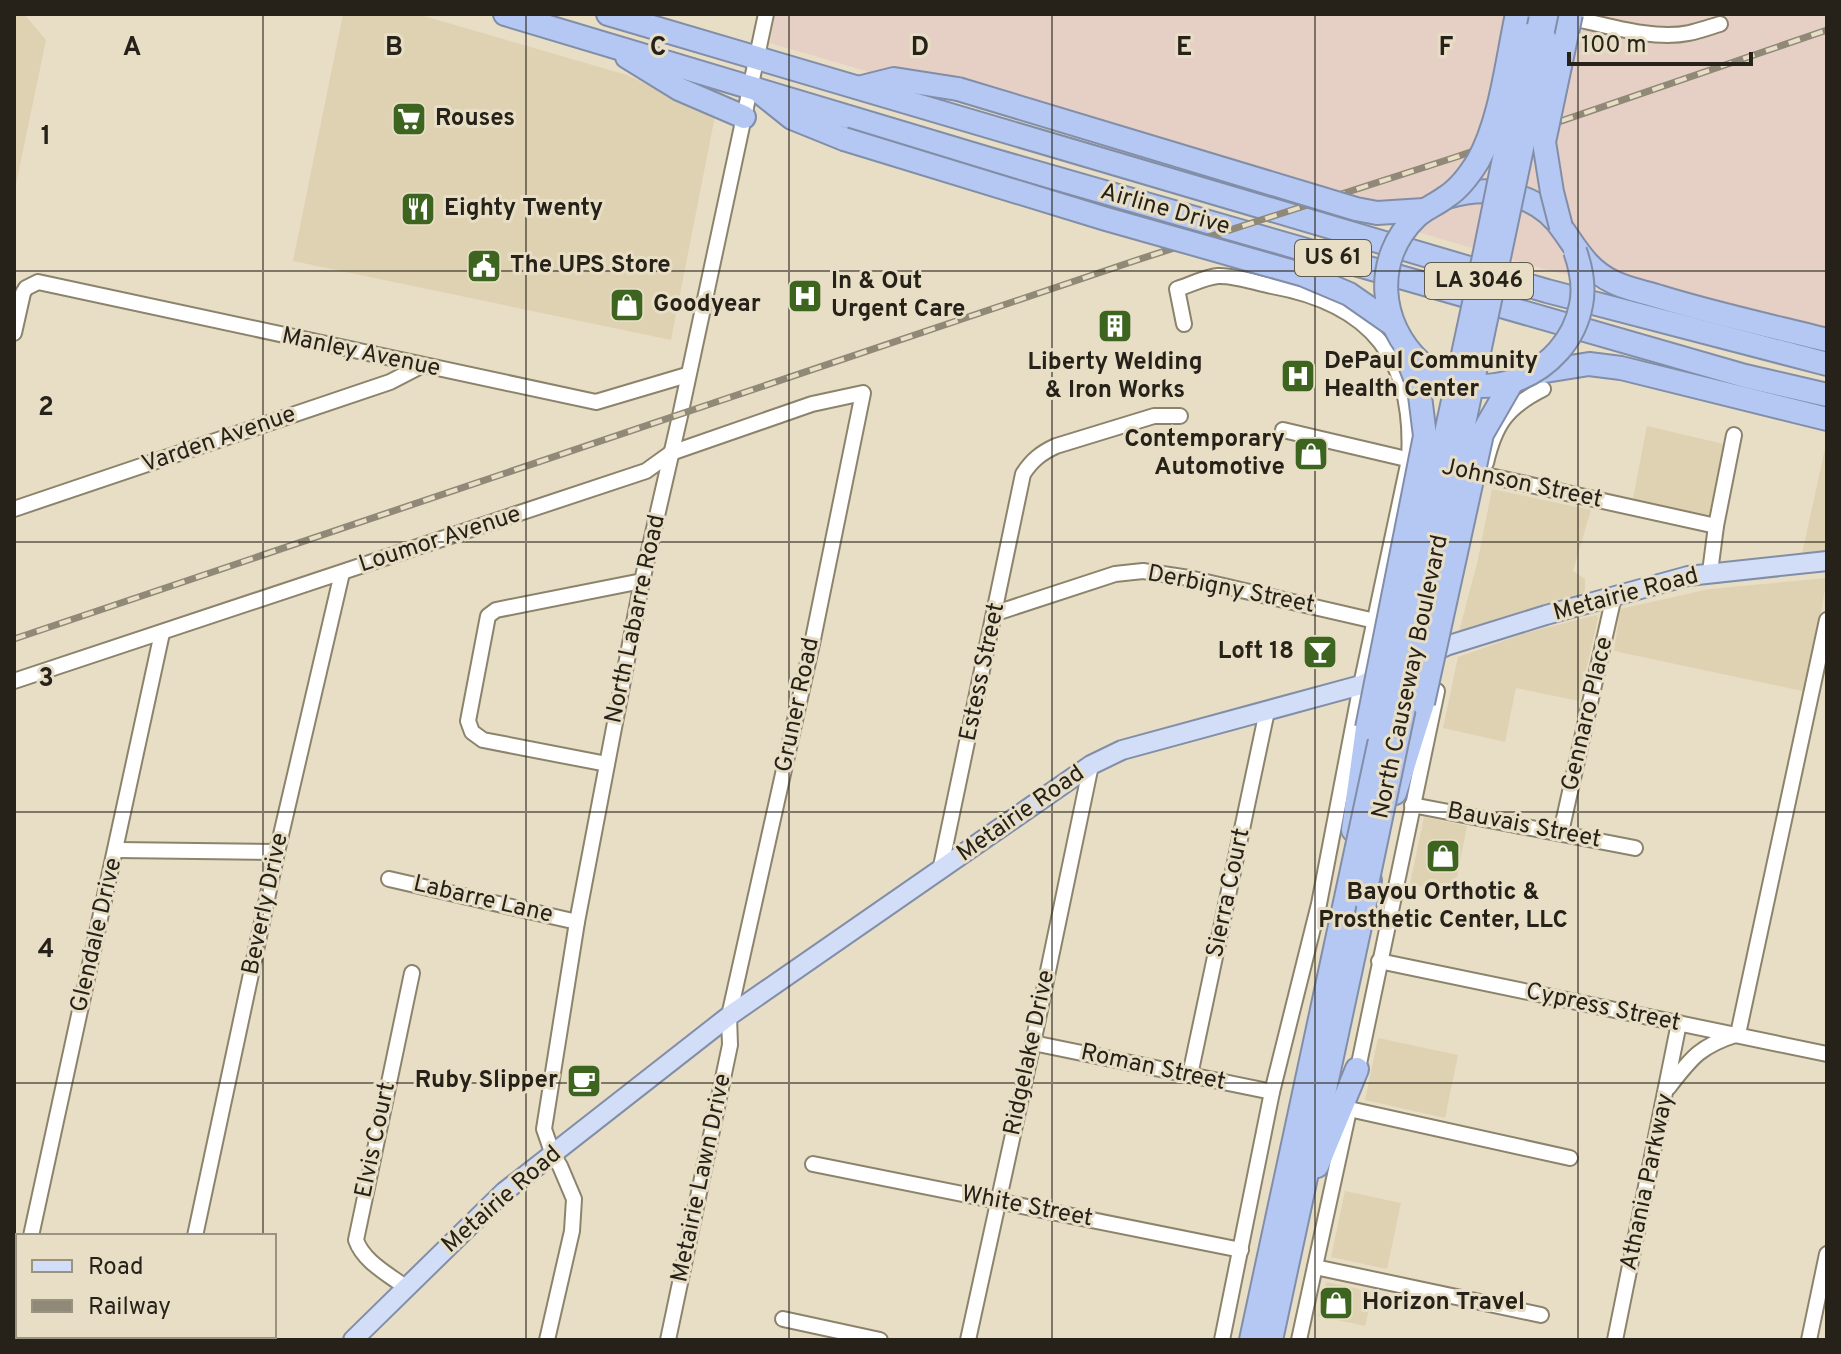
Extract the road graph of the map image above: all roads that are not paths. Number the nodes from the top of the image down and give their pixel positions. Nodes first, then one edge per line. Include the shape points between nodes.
1 (505, 14) edge
2 (608, 14) edge
3 (766, 14) edge
4 (1517, 14) edge
5 (1552, 14) edge
6 (1579, 16) edge
7 (1720, 24) dead end
8 (1531, 25) edge
9 (614, 46) junction
10 (757, 59) junction
11 (751, 86) junction
12 (859, 88) junction
13 (744, 117) junction
14 (1447, 197) junction
15 (1424, 210) junction
16 (1561, 227) junction
17 (1575, 251) junction
18 (1184, 324) dead end
19 (1396, 332) junction
20 (14, 333) edge
21 (1827, 340) edge
22 (1827, 364) edge
23 (421, 366) junction
24 (687, 375) junction
25 (1538, 381) junction
26 (1512, 382) junction
27 (863, 393) joint
28 (1827, 395) edge
29 (1180, 416) dead end
30 (1827, 419) edge
31 (1283, 430) dead end
32 (1734, 435) dead end
33 (671, 453) junction
34 (1409, 460) junction
35 (1483, 474) junction
36 (14, 509) edge
37 (1716, 526) junction
38 (1827, 561) edge
39 (1710, 572) junction
40 (342, 573) junction
41 (642, 581) junction
42 (1614, 596) junction
43 (996, 613) junction
44 (1827, 620) edge
45 (1375, 621) junction
46 (162, 633) junction
47 (1446, 646) junction
48 (14, 681) edge
49 (1361, 685) junction
50 (1267, 711) junction
51 (607, 764) junction
52 (1091, 765) junction
53 (1412, 805) junction
54 (1561, 832) junction
55 (1635, 848) dead end
56 (117, 850) junction
57 (277, 852) junction
58 (940, 871) junction
59 (389, 879) dead end
60 (1355, 897) junction
61 (577, 922) junction
62 (1350, 923) junction
63 (1379, 961) junction
64 (412, 973) dead end
65 (729, 1016) junction
66 (1679, 1023) junction
67 (1738, 1034) junction
68 (1033, 1043) junction
69 (1827, 1054) edge
70 (1357, 1069) junction
71 (1190, 1075) junction
72 (1668, 1088) junction
73 (1272, 1092) junction
74 (1349, 1109) junction
75 (553, 1155) junction
76 (1570, 1158) dead end
77 (813, 1164) dead end
78 (1303, 1192) junction
79 (997, 1201) junction
80 (31, 1234) edge
81 (195, 1234) edge
82 (1241, 1250) junction
83 (1827, 1254) edge
84 (1315, 1267) junction
85 (405, 1287) junction
86 (1541, 1315) dead end
87 (783, 1319) dead end
88 (353, 1340) edge
89 (547, 1340) edge
90 (668, 1340) edge
91 (880, 1340) edge
92 (968, 1340) edge
93 (1222, 1340) edge
94 (1251, 1340) edge
95 (1271, 1340) edge
96 (1299, 1340) edge
97 (1615, 1340) edge
98 (1809, 1340) edge

1 - 9 highway, Airline Drive / US 61
2 - 10 highway, Airline Drive / US 61
3 - 10 street, North Labarre Road
4 - 14 highway, bridge via 1487,142 1469,175
5 - 6 street
5 - 60 highway, North Causeway Boulevard, bridge
6 - 7 street via 1657,33 1687,34
6 - 16 highway, bridge via 1544,142
8 - 60 highway, North Causeway Boulevard / LA 3046, bridge
9 - 11 highway, Airline Drive / US 61
9 - 13 highway via 679,89
10 - 11 street, North Labarre Road
10 - 12 highway, Airline Drive / US 61
11 - 13 street, North Labarre Road
11 - 19 highway, bridge via 792,118 844,139 1304,275 1349,294
11 - 28 highway, Airline Drive / US 61 via 1019,168
12 - 15 highway, bridge via 894,79 958,89 1356,209
12 - 22 highway, Airline Drive / US 61 via 1547,291
13 - 24 street, North Labarre Road
14 - 15 highway, bridge
14 - 16 highway, bridge via 1467,191 1509,193 1529,200
15 - 19 highway, bridge via 1404,230 1391,255 1385,283
16 - 17 highway
17 - 21 highway via 1613,283
17 - 25 highway, bridge via 1583,285 1578,320
18 - 34 street, North Causeway Boulevard via 1177,289 1218,276 1297,290 1333,303 1375,335 1393,360 1408,403
19 - 26 highway, bridge via 1411,355 1441,376 1476,386
19 - 60 highway, bridge via 1419,388 1425,436 1357,787
20 - 23 street, Manley Avenue via 23,293 38,282
23 - 24 street, Manley Avenue via 596,402
23 - 36 street, Varden Avenue via 390,382
24 - 33 street, North Labarre Road
25 - 26 highway, bridge
25 - 30 highway via 1589,364 1621,368
25 - 35 street, North Causeway Boulevard via 1500,424
26 - 60 highway, bridge via 1482,434 1423,703
27 - 33 street, Loumor Avenue via 812,404
27 - 65 street, Gruner Road
29 - 43 street, Estess Street via 1154,416 1041,453 1023,474
31 - 34 street, Johnson Street
32 - 37 street
33 - 40 street, Loumor Avenue via 646,471
33 - 41 street, North Labarre Road
34 - 35 street, Johnson Street
34 - 45 street, North Causeway Boulevard
35 - 37 street, Johnson Street
35 - 47 street, North Causeway Boulevard
37 - 39 street
38 - 39 main road, Metairie Road
39 - 42 main road, Metairie Road
40 - 46 street, Loumor Avenue
40 - 57 street, Beverly Drive
41 - 51 street, North Labarre Road
41 - 51 street via 496,610 488,616 485,631 468,721 472,732 483,740
42 - 47 main road, Metairie Road
42 - 54 street, Gennaro Place
43 - 45 street, Derbigny Street via 1115,574 1143,571
43 - 58 street, Estess Street
44 - 67 street
45 - 49 street, North Causeway Boulevard
46 - 48 street, Loumor Avenue
46 - 56 street, Glendale Drive
47 - 49 main road, Metairie Road
47 - 53 street, North Causeway Boulevard
49 - 50 main road, Metairie Road
49 - 73 street, North Causeway Boulevard via 1319,904
50 - 52 main road, Metairie Road via 1122,750
50 - 71 street, Sierra Court
51 - 61 street, North Labarre Road
52 - 58 main road, Metairie Road
52 - 68 street, Ridgelake Drive
53 - 54 street, Bauvais Street
53 - 63 street, North Causeway Boulevard
54 - 55 street, Bauvais Street
56 - 57 street
56 - 80 street, Glendale Drive
57 - 81 street, Beverly Drive
58 - 65 main road, Metairie Road
59 - 61 street, Labarre Lane
60 - 62 highway, North Causeway Boulevard
61 - 75 street, North Labarre Road via 544,1129
62 - 78 highway, North Causeway Boulevard
62 - 94 highway, North Causeway Boulevard
63 - 66 street, Cypress Street
63 - 70 street, North Causeway Boulevard
64 - 85 street, Elvis Court via 356,1240 375,1265
65 - 75 main road, Metairie Road
65 - 90 street, Metairie Lawn Drive via 730,1045
66 - 67 street, Cypress Street
66 - 72 street, Athania Parkway
67 - 69 street, Cypress Street
67 - 72 street via 1712,1042 1691,1058
68 - 71 street, Roman Street
68 - 79 street, Ridgelake Drive
70 - 74 street, North Causeway Boulevard
70 - 78 highway
71 - 73 street, Roman Street
72 - 97 street, Athania Parkway
73 - 82 street, North Causeway Boulevard
74 - 76 street
74 - 84 street, North Causeway Boulevard
75 - 85 main road, Metairie Road via 504,1192
75 - 89 street, North Labarre Road via 574,1199 572,1231
77 - 79 street, White Street
78 - 95 highway, North Causeway Boulevard
79 - 82 street, White Street
79 - 92 street, Ridgelake Drive
82 - 93 street, North Causeway Boulevard
83 - 98 street
84 - 86 street
84 - 96 street, North Causeway Boulevard
85 - 88 main road, Metairie Road
87 - 91 street

